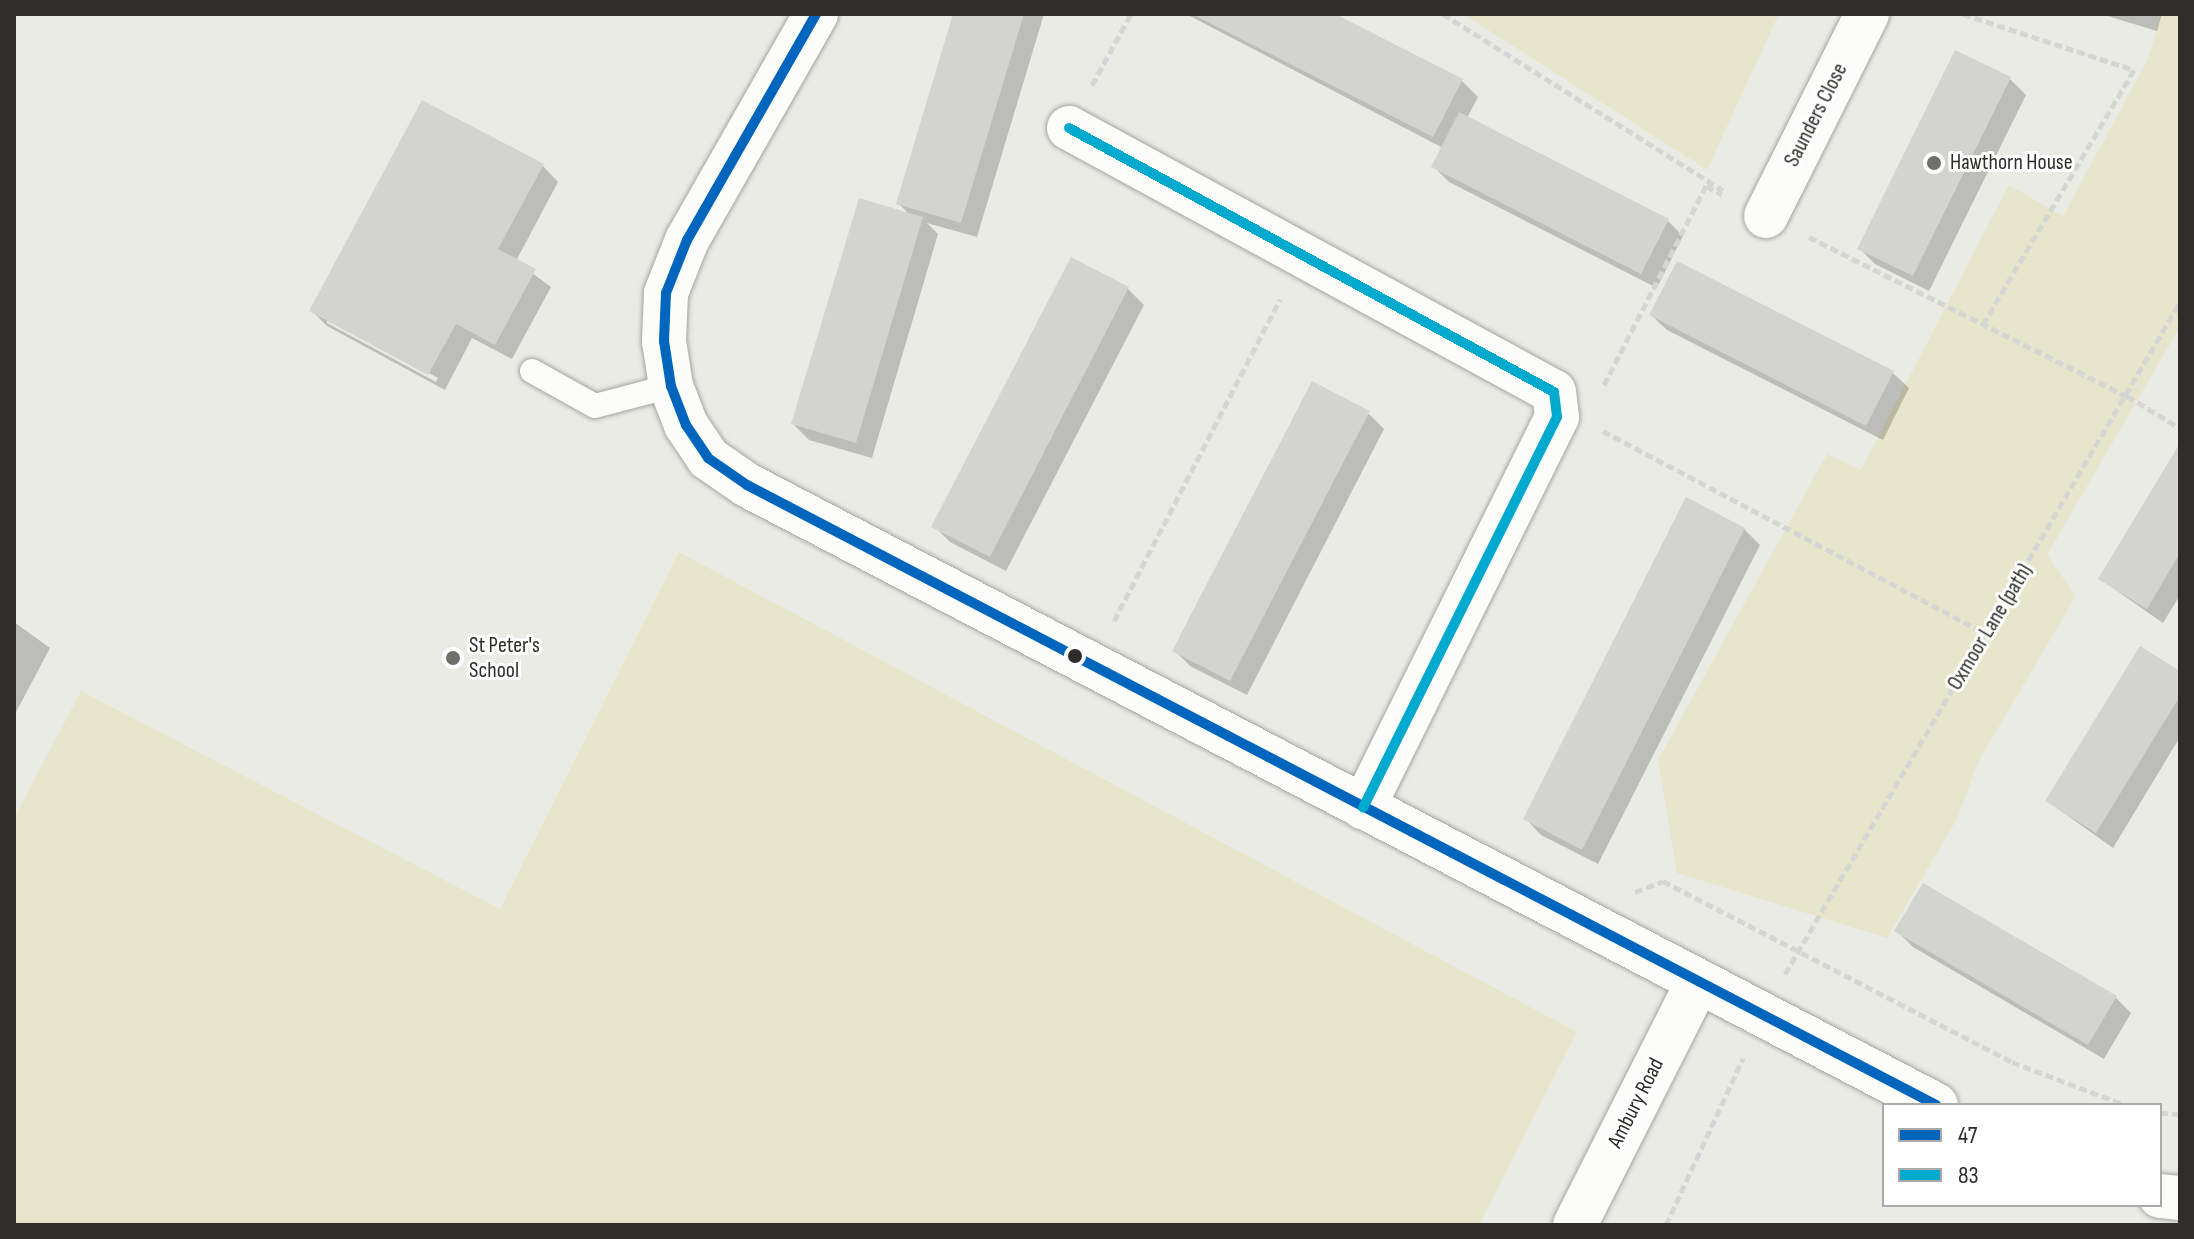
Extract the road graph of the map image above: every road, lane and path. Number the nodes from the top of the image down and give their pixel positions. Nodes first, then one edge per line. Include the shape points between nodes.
1 (816, 14) edge
2 (1131, 14) edge
3 (1867, 14) edge
4 (1963, 14) edge
5 (1069, 128) joint
6 (1766, 216) joint
7 (1303, 255) junction
8 (2180, 302) edge
9 (1983, 324) dead end
10 (532, 371) dead end
11 (671, 386) junction
12 (1571, 419) junction
13 (1986, 634) junction
14 (1091, 665) junction
15 (1363, 807) junction
16 (1571, 917) junction
17 (1798, 951) junction
18 (1698, 981) junction
19 (1760, 1017) junction
20 (1932, 1103) edge
21 (2120, 1103) edge
22 (1575, 1225) edge
23 (1666, 1225) edge

1 - 11 street via 687,240 671,279 664,341
2 - 5 path
3 - 6 street, Saunders Close
4 - 9 path via 2134,70
5 - 7 street
6 - 12 path via 1706,186
7 - 12 street via 1554,392
7 - 14 path
8 - 13 path, Oxmoor Lane (path)
10 - 11 lane via 595,406
11 - 14 street via 686,425 708,458 747,485
12 - 13 path
12 - 15 street
13 - 17 path, Oxmoor Lane (path)
14 - 15 street
15 - 16 street
16 - 17 path via 1663,881
16 - 18 street
17 - 19 path, Oxmoor Lane (path)
17 - 21 path via 2012,1062
18 - 19 street
18 - 22 street, Ambury Road
19 - 20 street
19 - 23 path, Oxmoor Lane (path)

